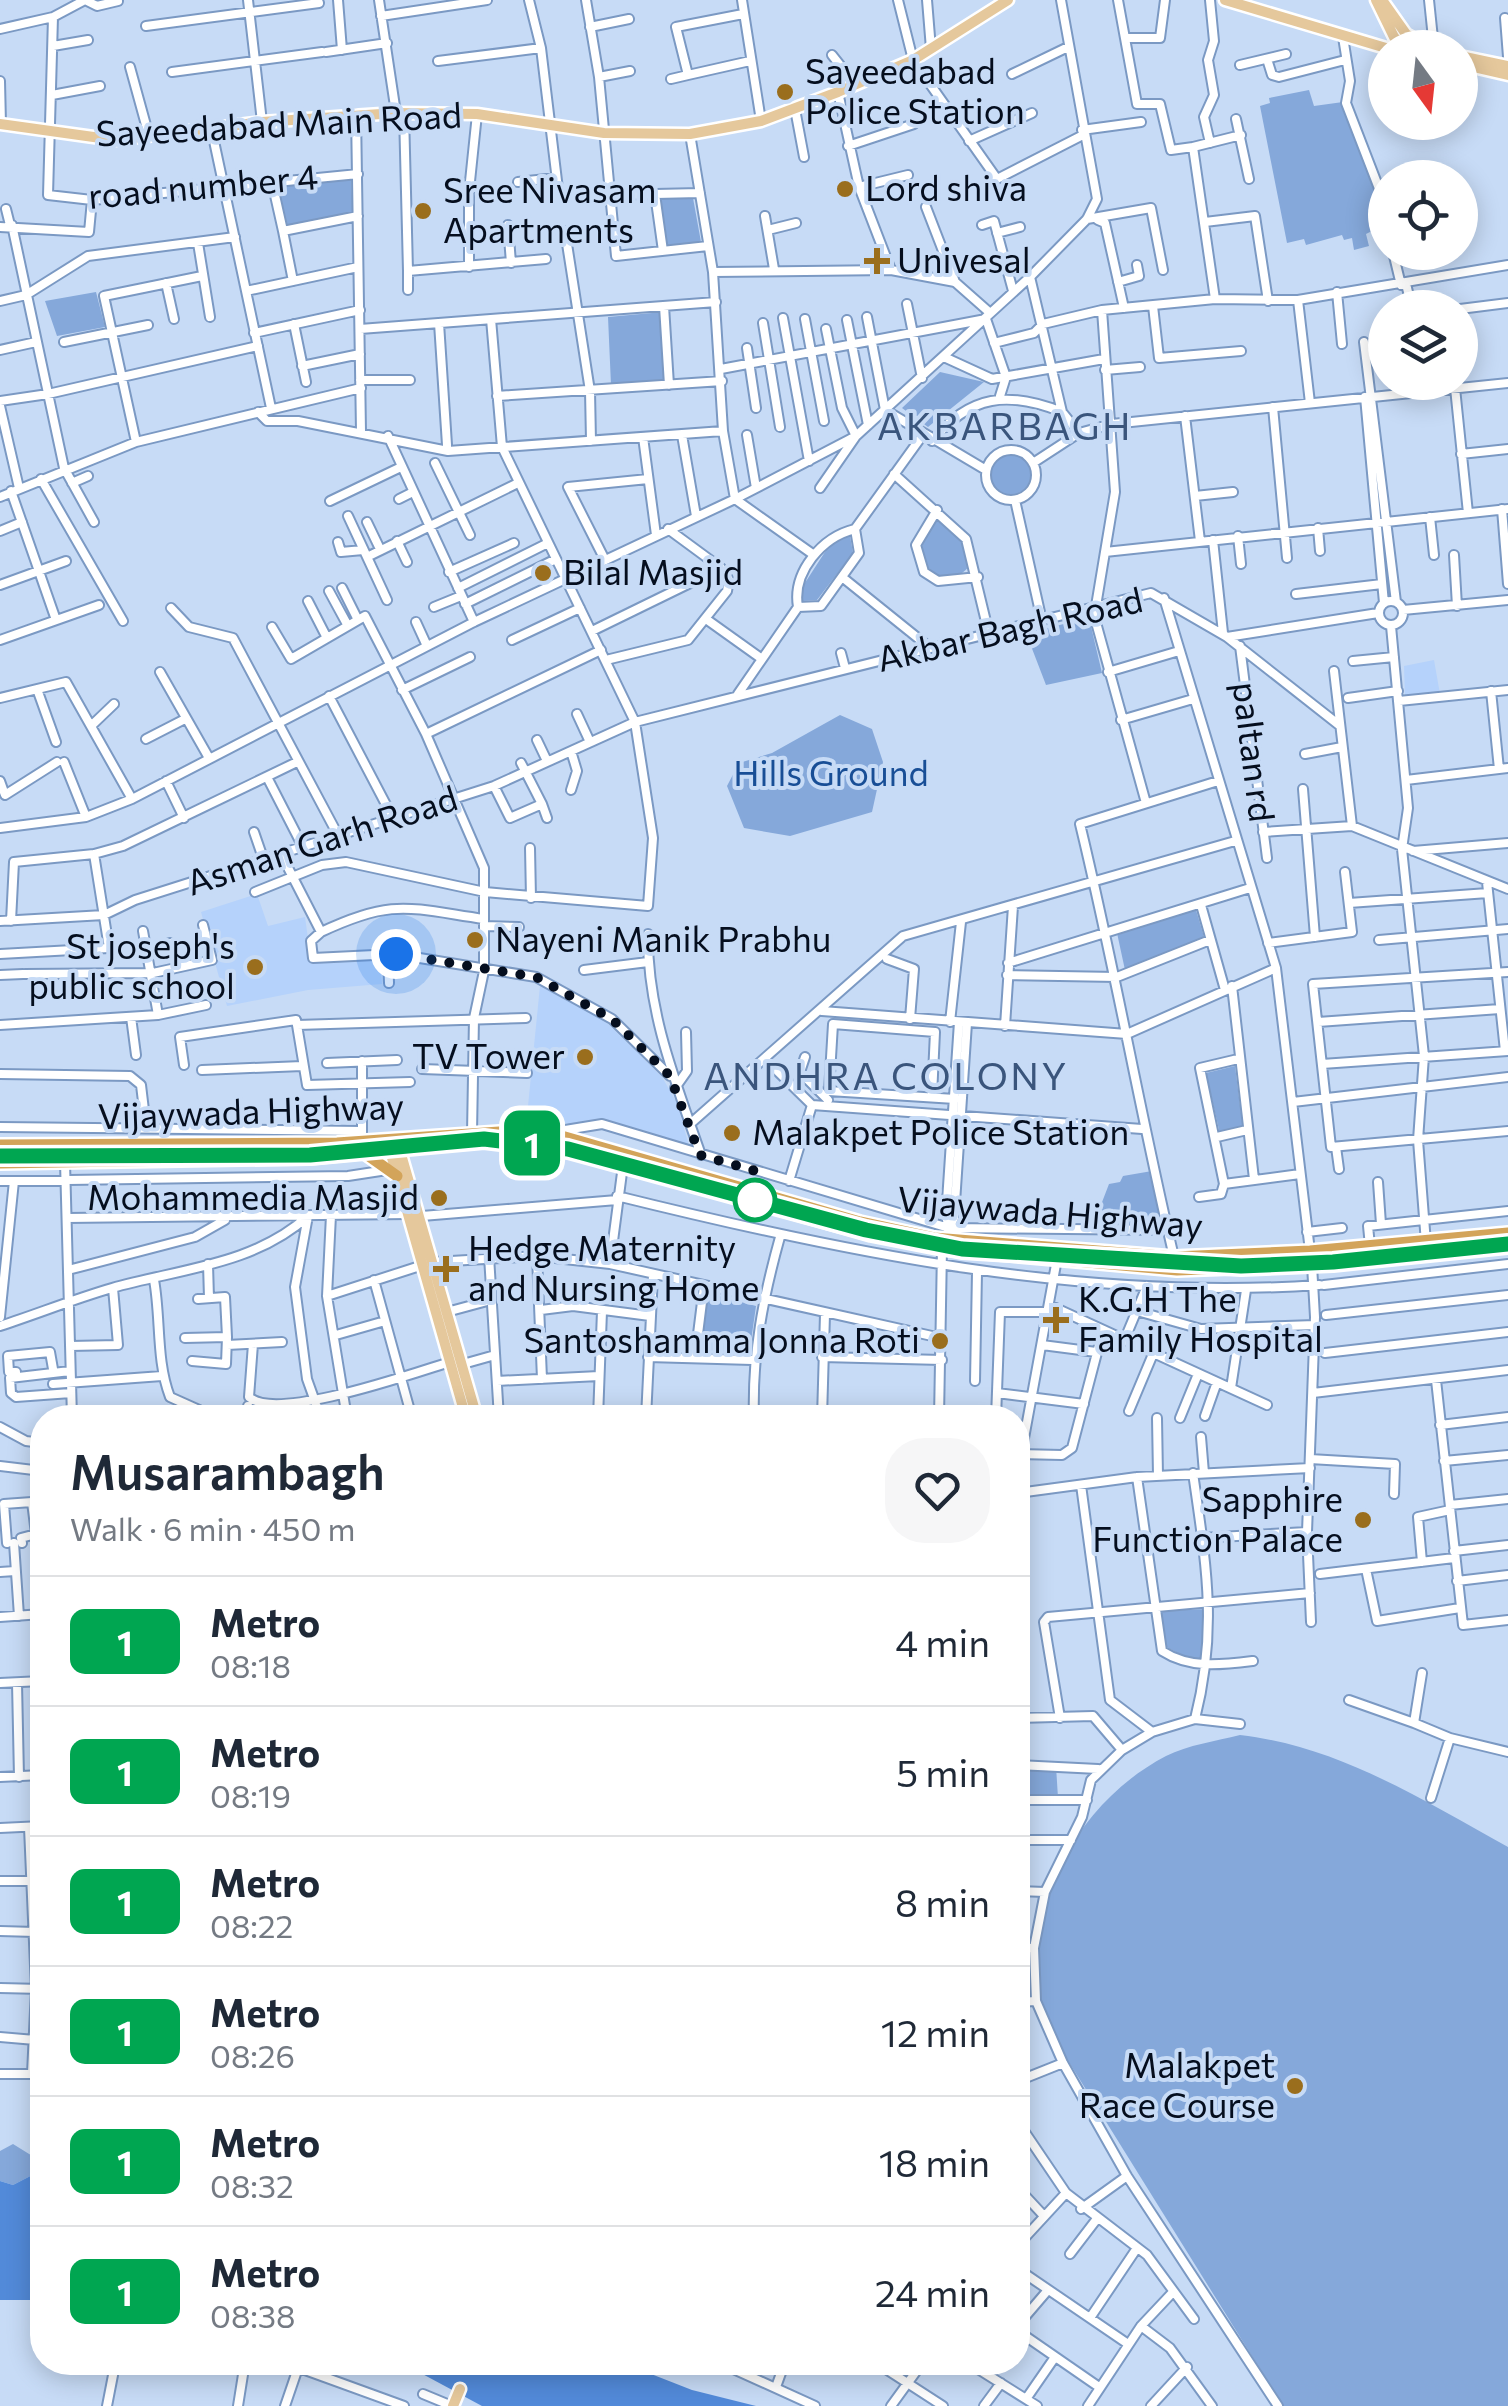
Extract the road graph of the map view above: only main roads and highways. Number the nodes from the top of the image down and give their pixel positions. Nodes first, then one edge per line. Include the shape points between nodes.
1 (1008, 0) edge
2 (1226, 0) edge
3 (1379, 0) edge
4 (1260, 6) edge
5 (1394, 30) edge
6 (1368, 42) edge
7 (1478, 60) edge
8 (1508, 66) edge
9 (1478, 68) edge
10 (1508, 74) edge
11 (0, 124) edge
12 (231, 1129) road end
13 (364, 1142) junction
14 (0, 1144) edge
15 (134, 1144) junction
16 (231, 1144) junction
17 (393, 1145) junction
18 (130, 1161) junction
19 (0, 1163) edge
20 (392, 1173) junction
21 (882, 1232) junction
22 (1508, 1234) edge
23 (946, 1239) junction
24 (1508, 1245) edge
25 (428, 1264) junction
26 (442, 1314) junction
27 (462, 1405) edge
28 (473, 1405) edge
29 (460, 2388) dead end
30 (452, 2406) edge

1 - 11 main road, Sayeedabad Main Road via 912,60 838,92 761,121 690,134 604,133 477,114 356,114 115,140
2 - 4 main road
3 - 5 main road
4 - 6 main road
7 - 8 main road
9 - 10 main road
12 - 16 highway
13 - 16 highway, Vijaywada Highway
13 - 17 highway, Vijaywada Highway
13 - 18 highway, Vijaywada Highway
13 - 20 highway
14 - 15 highway, Vijaywada Highway
15 - 16 highway, Vijaywada Highway
15 - 18 highway
17 - 20 main road
17 - 21 highway, Vijaywada Highway via 555,1145
17 - 21 highway, Vijaywada Highway via 472,1132 546,1134
17 - 25 main road via 422,1216
18 - 19 highway, Vijaywada Highway
20 - 25 main road
21 - 23 highway, Vijaywada Highway
22 - 23 highway, Vijaywada Highway via 1174,1257
23 - 24 highway, Vijaywada Highway via 1057,1259 1177,1270 1312,1266
25 - 26 main road
26 - 27 main road
26 - 28 main road
29 - 30 main road

